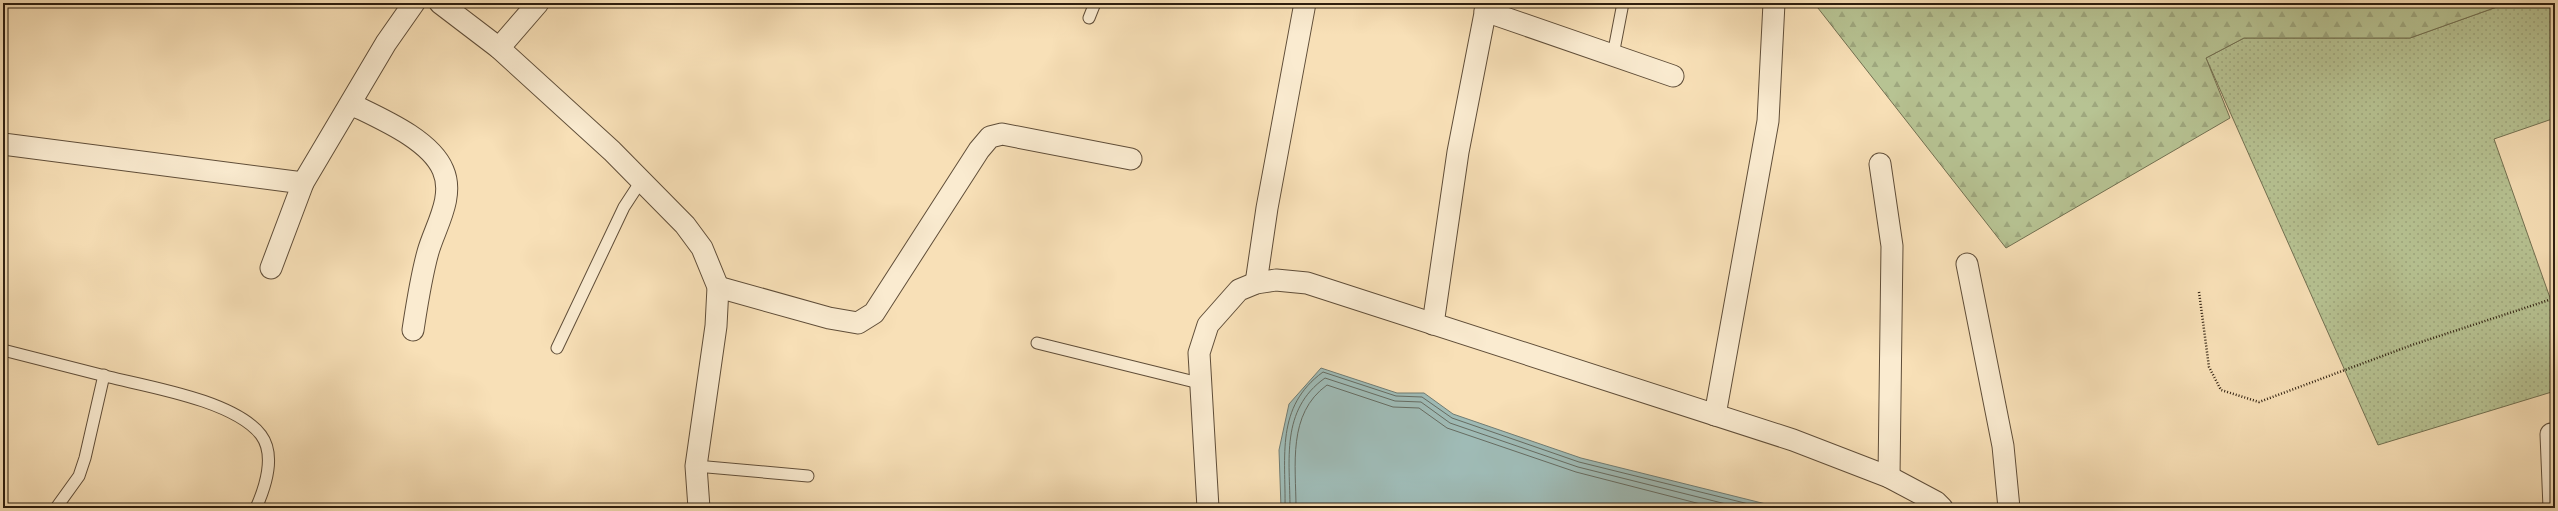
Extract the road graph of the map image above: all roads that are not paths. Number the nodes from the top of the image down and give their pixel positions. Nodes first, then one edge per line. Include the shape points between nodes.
1 (414, 3) edge
2 (440, 3) edge
3 (538, 3) edge
4 (1095, 3) edge
5 (1305, 3) edge
6 (1623, 3) edge
7 (1774, 3) edge
8 (1486, 7) edge
9 (1089, 18) dead end
10 (499, 48) junction
11 (1613, 55) junction
12 (1673, 76) dead end
13 (351, 104) junction
14 (3, 144) edge
15 (1131, 159) dead end
16 (1880, 164) dead end
17 (641, 181) junction
18 (303, 183) junction
19 (1967, 264) dead end
20 (271, 268) dead end
21 (1256, 283) junction
22 (718, 288) junction
23 (1433, 324) junction
24 (413, 330) dead end
25 (1037, 342) dead end
26 (557, 348) dead end
27 (3, 350) edge
28 (104, 375) junction
29 (1199, 383) junction
30 (1715, 415) junction
31 (2551, 434) dead end
32 (696, 466) junction
33 (808, 476) dead end
34 (1889, 477) junction
35 (56, 508) edge
36 (256, 508) edge
37 (699, 508) edge
38 (1208, 508) edge
39 (1942, 508) edge
40 (2010, 508) edge
41 (2554, 508) edge

1 - 13 street via 386,43
2 - 10 street
3 - 10 street
4 - 9 lane
5 - 21 street via 1267,208
6 - 11 lane
7 - 30 street via 1768,121
8 - 11 street
8 - 23 street via 1458,152
10 - 17 street via 612,151
11 - 12 street
13 - 18 street
13 - 24 street via 412,136 443,170 447,186 444,210 428,252
14 - 18 street
15 - 22 street via 1002,134 990,137 874,313 858,323 829,318
16 - 34 street via 1892,246
17 - 22 street via 685,225 702,248 712,267
17 - 26 lane via 624,207
18 - 20 street
19 - 40 street via 2003,446
21 - 23 street via 1276,280 1307,283
21 - 29 street via 1240,290 1208,325 1199,353
22 - 32 street via 716,326
23 - 30 street
25 - 29 lane
27 - 28 lane
28 - 35 lane via 79,476
28 - 36 lane via 223,408 253,426 262,436 268,460 266,478
29 - 38 street
30 - 34 street via 1793,440
31 - 41 street
32 - 33 lane
32 - 37 street
34 - 39 street

